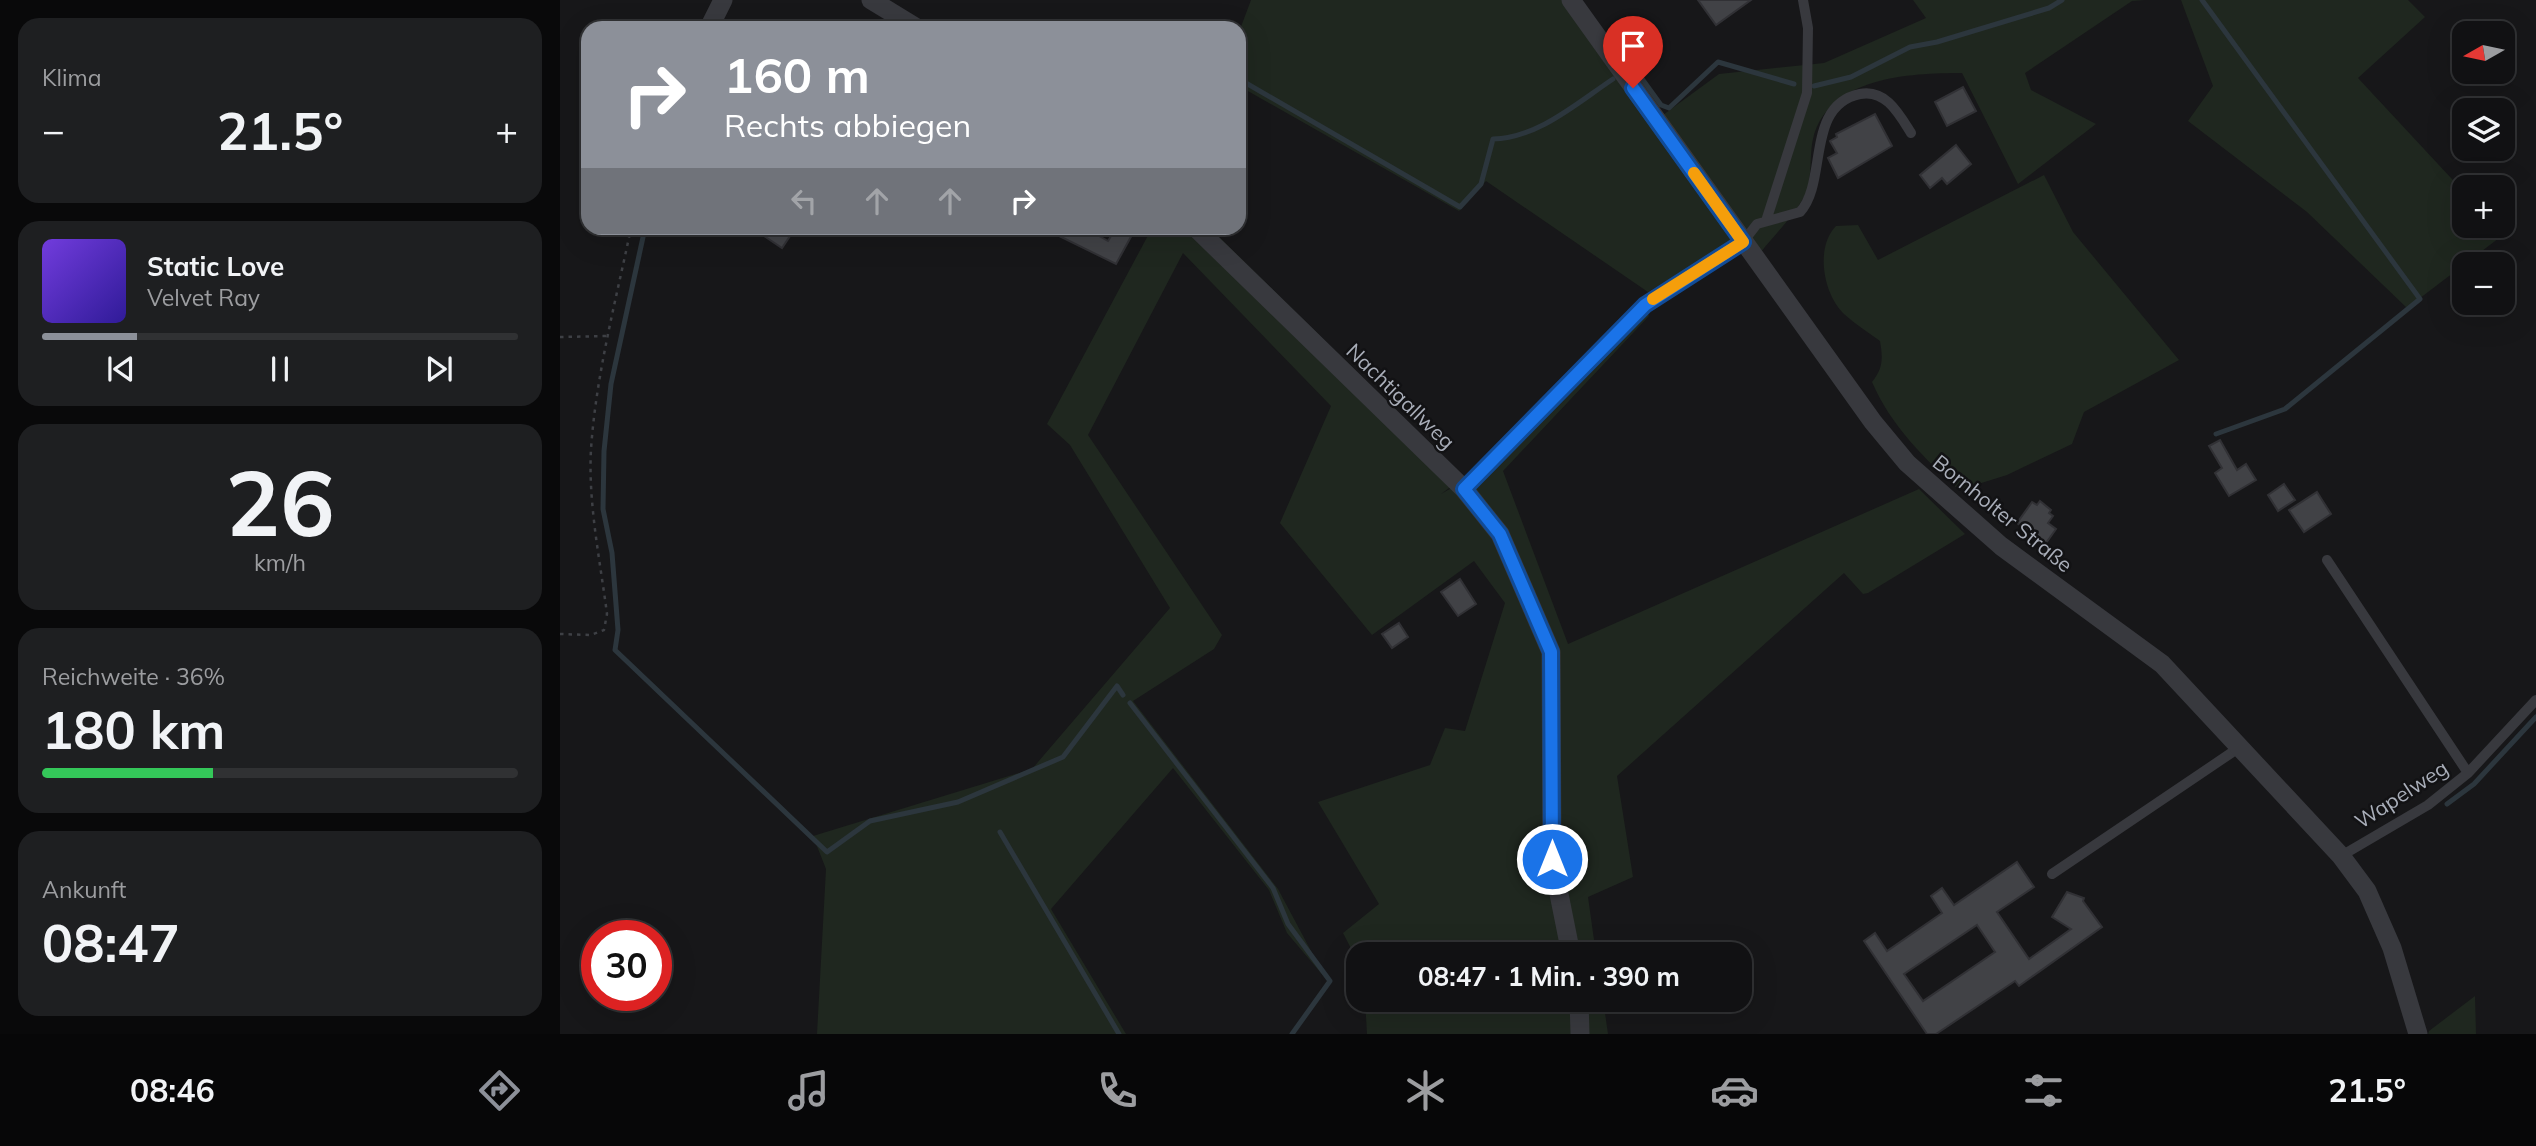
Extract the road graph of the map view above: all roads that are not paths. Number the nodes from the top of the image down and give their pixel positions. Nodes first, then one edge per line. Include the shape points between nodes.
1 (723, 0) edge
2 (871, 0) edge
3 (1571, 0) edge
4 (1803, 0) edge
5 (712, 21) edge
6 (906, 21) edge
7 (1911, 133) dead end
8 (1766, 221) junction
9 (1203, 235) edge
10 (1743, 242) junction
11 (1464, 489) junction
12 (2327, 560) dead end
13 (2536, 700) edge
14 (2240, 747) junction
15 (2468, 773) junction
16 (2341, 856) junction
17 (2052, 874) dead end
18 (1569, 942) edge
19 (1579, 1012) edge
20 (1580, 1034) edge
21 (2418, 1034) edge

1 - 5 street
2 - 6 street
3 - 10 street, Bornholter Straße
4 - 8 lane via 1808,28 1807,93
7 - 8 lane via 1884,97 1872,93 1850,97 1826,123 1806,206 1791,216
8 - 10 lane via 1757,224
9 - 11 street, Nachtigallweg
10 - 11 lane via 1645,305
10 - 14 street, Bornholter Straße via 1907,463 2001,546 2162,664
11 - 18 street, Nachtigallweg via 1500,534 1551,652 1552,859
12 - 15 lane
13 - 15 lane, Wapelweg
14 - 16 street, Bornholter Straße
14 - 17 lane
15 - 16 lane, Wapelweg via 2428,805
16 - 21 street, Bornholter Straße via 2367,891 2392,948
19 - 20 street

